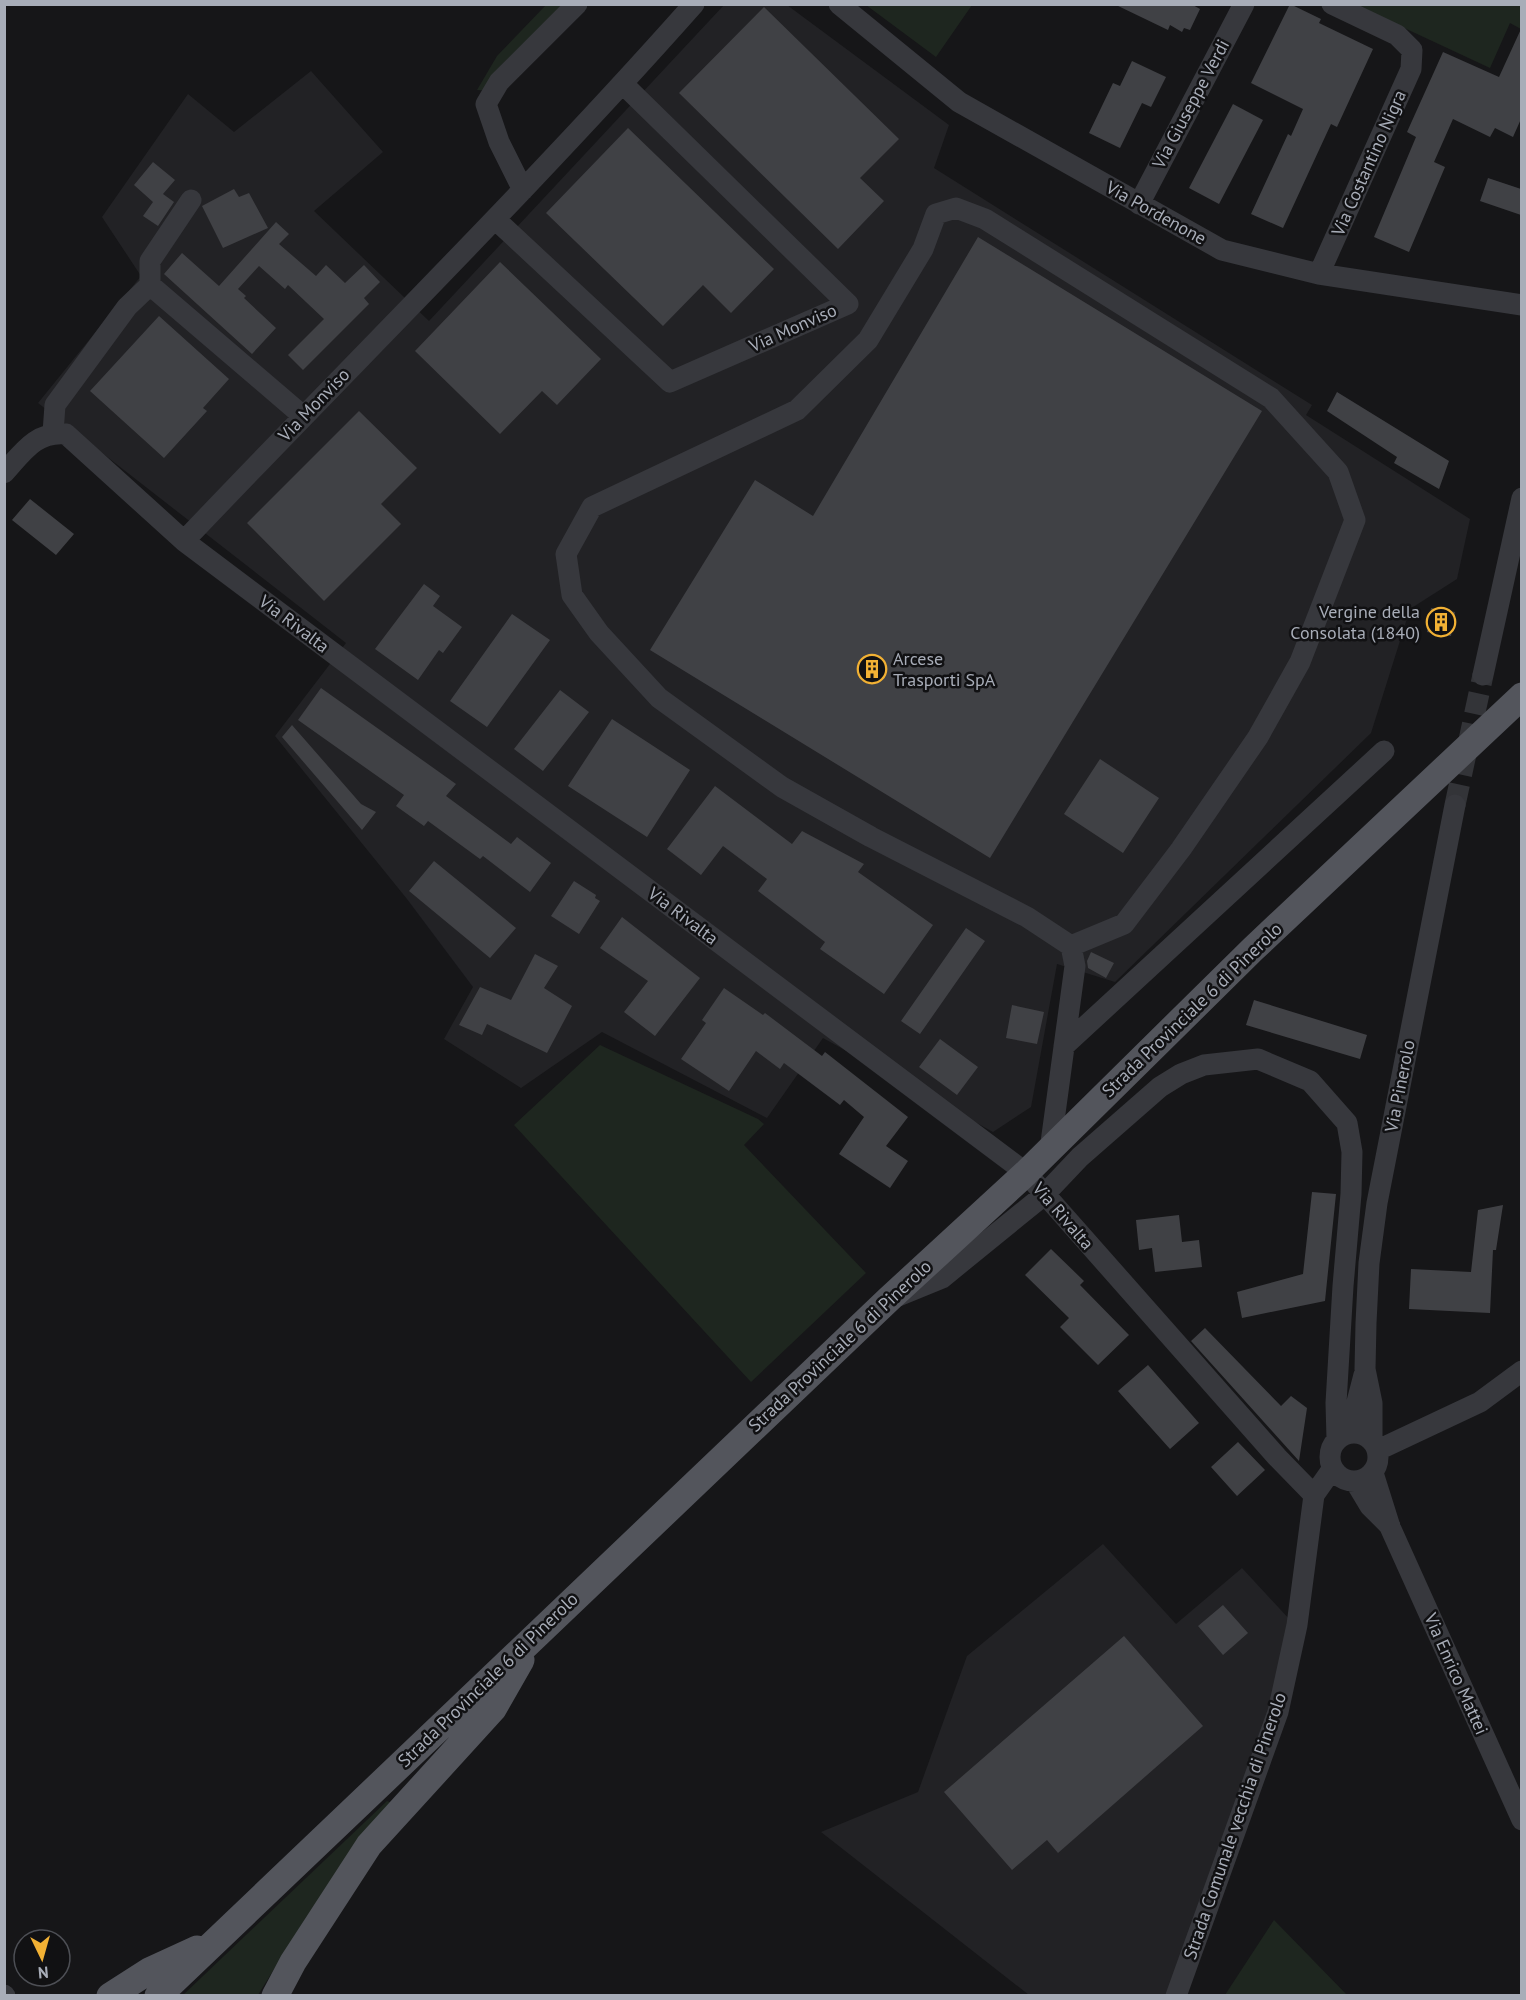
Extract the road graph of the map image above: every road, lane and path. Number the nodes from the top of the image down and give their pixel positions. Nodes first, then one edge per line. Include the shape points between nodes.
1 (577, 4) edge
2 (694, 4) edge
3 (839, 4) edge
4 (1244, 4) edge
5 (1332, 4) edge
6 (623, 84) junction
7 (523, 190) junction
8 (191, 200) dead end
9 (1139, 204) junction
10 (495, 219) junction
11 (1319, 274) junction
12 (150, 285) junction
13 (1521, 305) edge
14 (303, 416) junction
15 (53, 433) junction
16 (4, 473) edge
17 (1521, 498) edge
18 (184, 541) junction
19 (1483, 675) tunnel mouth
20 (1521, 696) edge
21 (1384, 751) dead end
22 (1455, 806) tunnel mouth
23 (1071, 946) junction
24 (1065, 1046) junction
25 (1050, 1150) junction
26 (1080, 1157) junction
27 (1026, 1173) junction
28 (1044, 1195) junction
29 (889, 1299) junction
30 (1365, 1369) junction
31 (1521, 1371) edge
32 (1343, 1436) junction
33 (1375, 1445) junction
34 (1351, 1475) junction
35 (1313, 1504) junction
36 (534, 1636) junction
37 (1521, 1820) edge
38 (217, 1939) junction
39 (110, 1995) edge
40 (158, 1995) edge
41 (275, 1995) edge
42 (1176, 1995) edge

1 - 7 street via 499,82 486,104 499,142
2 - 6 street, Via Monviso
3 - 9 street, Via Pordenone via 959,102
4 - 9 street, Via Giuseppe Verdi
5 - 11 street, Via Costantino Nigra via 1396,35 1412,50 1411,69
6 - 7 street, Via Monviso
6 - 10 street, Via Monviso via 848,304 670,382
7 - 10 street, Via Monviso
8 - 12 street via 150,261
9 - 11 street, Via Pordenone via 1222,250
10 - 14 street, Via Monviso
11 - 13 street, Via Pordenone
12 - 14 street
12 - 15 street via 127,307 55,405
14 - 18 street, Via Monviso
15 - 16 street via 40,436
15 - 18 street, Via Rivalta via 66,434
17 - 19 street
18 - 27 street, Via Rivalta
20 - 25 main road, Strada Provinciale 6 di Pinerolo via 1253,949
21 - 24 street
22 - 30 street, Via Pinerolo via 1377,1203 1369,1263
23 - 23 street via 1027,917 782,787 659,698 599,633 572,595 566,554 592,507 797,410 868,340 923,249 936,214 956,208 985,219 1271,398 1338,472 1355,520 1300,663 1258,737 1124,924
23 - 24 street via 1075,966
24 - 25 street
25 - 27 main road, Strada Provinciale 6 di Pinerolo
26 - 27 street
26 - 28 street
26 - 32 street via 1160,1087 1204,1065 1258,1059 1310,1080 1347,1123 1352,1152 1337,1391
27 - 28 street, Via Rivalta
27 - 29 main road, Strada Provinciale 6 di Pinerolo
28 - 29 street via 942,1278
28 - 35 street, Via Rivalta via 1277,1457
29 - 36 main road, Strada Provinciale 6 di Pinerolo
30 - 32 street, Via Pinerolo
30 - 33 street, Via Pinerolo
31 - 33 street via 1480,1402
32 - 33 street via 1365,1435
32 - 34 street via 1330,1452
33 - 34 street via 1377,1466
34 - 35 street
34 - 37 street, Via Enrico Mattei via 1370,1506 1390,1527
35 - 42 street, Strada Comunale vecchia di Pinerolo via 1297,1625 1278,1712
36 - 38 main road, Strada Provinciale 6 di Pinerolo
36 - 41 main road via 493,1709 369,1845
38 - 39 main road via 149,1971
38 - 40 main road, Strada Provinciale 6 di Pinerolo

